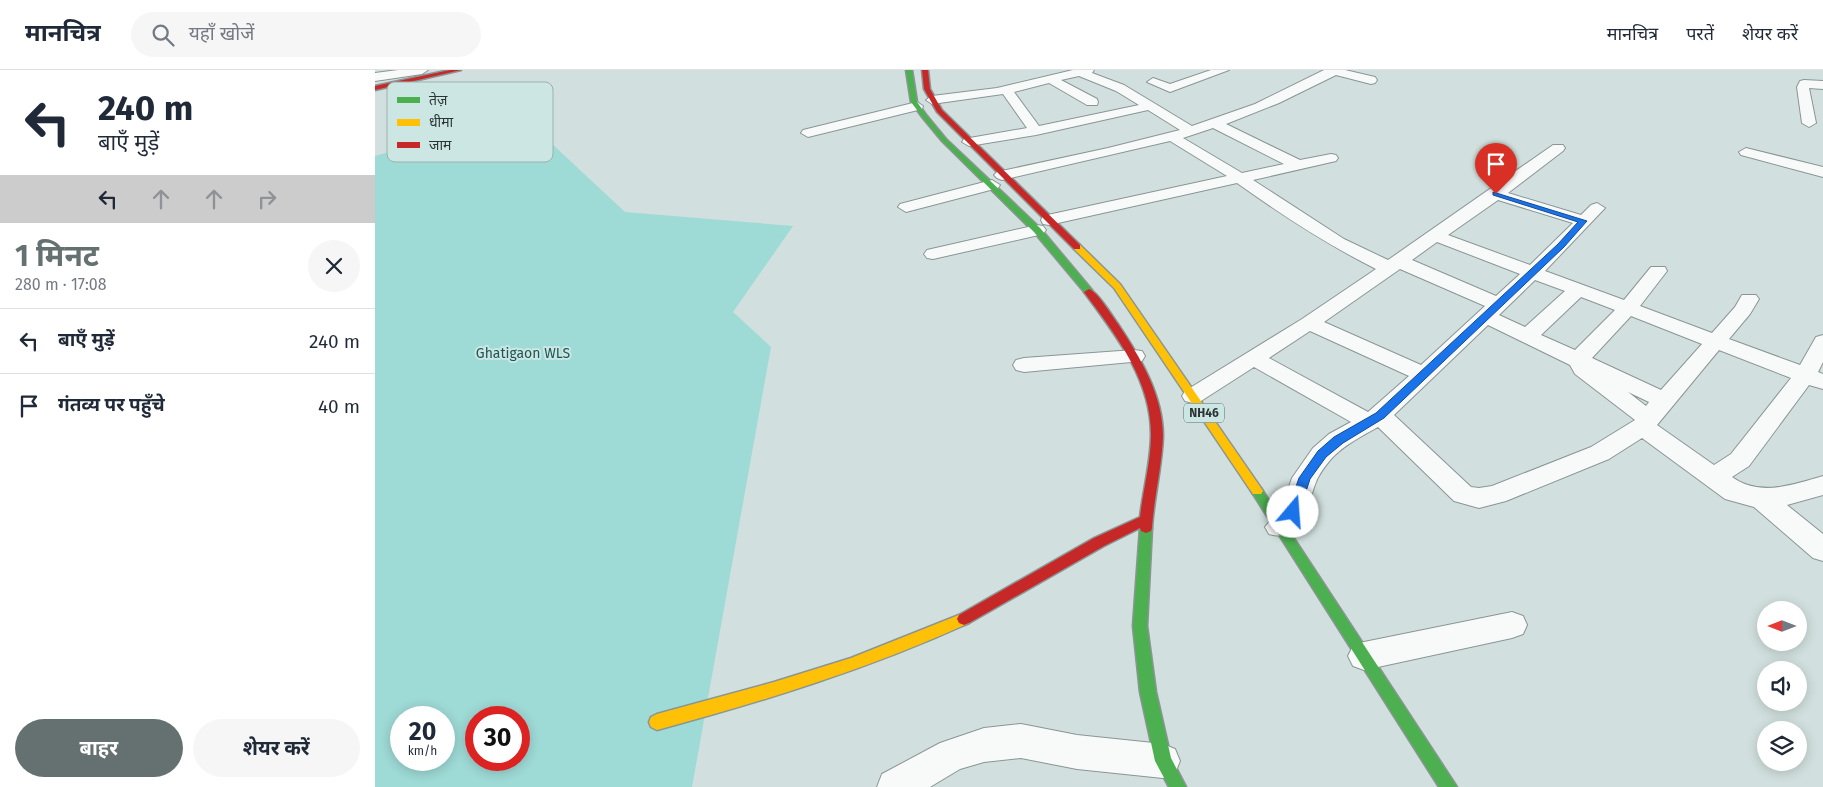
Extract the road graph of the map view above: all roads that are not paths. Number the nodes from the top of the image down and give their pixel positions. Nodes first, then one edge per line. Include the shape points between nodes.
1 (422, 70) edge
2 (458, 70) edge
3 (909, 70) edge
4 (925, 70) edge
5 (1223, 70) edge
6 (1077, 71) edge
7 (1332, 71) edge
8 (1357, 73) edge
9 (375, 76) edge
10 (1050, 79) junction
11 (1371, 80) dead end
12 (403, 82) edge
13 (1153, 82) dead end
14 (1823, 85) edge
15 (1006, 90) junction
16 (932, 100) junction
17 (1092, 102) dead end
18 (1150, 106) junction
19 (921, 112) junction
20 (1809, 123) dead end
21 (1215, 124) junction
22 (1036, 131) junction
23 (1191, 131) junction
24 (808, 133) dead end
25 (850, 137) dead end
26 (1172, 137) junction
27 (969, 142) junction
28 (1558, 148) dead end
29 (1746, 152) dead end
30 (1331, 158) dead end
31 (1298, 165) junction
32 (1823, 172) edge
33 (1240, 178) junction
34 (997, 180) junction
35 (1496, 194) junction
36 (907, 207) dead end
37 (1043, 225) junction
38 (1436, 236) junction
39 (933, 254) dead end
40 (1393, 265) junction
41 (1658, 271) dead end
42 (1532, 273) junction
43 (1578, 290) junction
44 (1749, 299) dead end
45 (1628, 308) junction
46 (1491, 310) junction
47 (1309, 323) junction
48 (1528, 336) junction
49 (1717, 341) junction
50 (1823, 341) edge
51 (1134, 356) junction
52 (1254, 358) junction
53 (1579, 359) junction
54 (1024, 366) dead end
55 (1425, 375) junction
56 (1814, 378) edge
57 (1193, 396) junction
58 (1664, 400) junction
59 (1375, 419) junction
60 (1646, 423) junction
61 (1714, 477) junction
62 (1823, 485) edge
63 (1761, 498) junction
64 (1146, 520) junction
65 (1279, 527) junction
66 (1823, 550) edge
67 (1512, 625) dead end
68 (1364, 656) junction
69 (657, 722) dead end
70 (1170, 774) edge
71 (895, 787) edge
72 (1449, 787) edge

1 - 9 street
2 - 12 main road
3 - 19 main road
4 - 16 main road, NH46
5 - 13 street via 1170,88
6 - 10 street
6 - 18 street via 1120,88
7 - 8 street
7 - 21 street
8 - 11 street
10 - 15 street
10 - 17 street
14 - 20 street via 1804,84
15 - 16 street
15 - 22 street
16 - 27 main road, NH46
18 - 22 street
18 - 23 street
19 - 24 street
19 - 25 street
19 - 34 main road via 944,140
21 - 23 street
21 - 31 street
22 - 27 street
23 - 26 street
26 - 33 street
26 - 34 street
27 - 34 main road, NH46
28 - 35 street
29 - 32 street
30 - 31 street
31 - 33 street
33 - 37 street
33 - 40 street via 1339,243
34 - 36 street
34 - 37 main road, NH46
35 - 38 street
35 - 42 street via 1590,215
37 - 39 street
37 - 51 main road
37 - 57 main road, NH46 via 1117,286
38 - 40 street
38 - 42 street
40 - 46 street
40 - 47 street
41 - 45 street
42 - 43 street
42 - 46 street
43 - 45 street
43 - 48 street
44 - 49 street
45 - 49 street
45 - 53 street
46 - 48 street
46 - 55 street
47 - 52 street
47 - 55 street
48 - 53 street
49 - 56 street
49 - 58 street
50 - 56 street
51 - 54 street
51 - 64 main road via 1154,409 1157,434
52 - 57 street
52 - 59 street
53 - 58 street
53 - 60 street via 1583,369
55 - 59 street
56 - 61 street via 1740,460
57 - 65 main road, NH46
58 - 60 street
59 - 60 street via 1463,494 1479,498 1497,494 1600,453
59 - 65 street via 1339,440 1312,466 1293,512
60 - 61 street
61 - 63 street via 1734,492 1748,498
62 - 63 street via 1807,492
63 - 66 street
64 - 69 main road via 1112,533 967,618 903,647 786,686
64 - 70 main road via 1140,626 1148,692
65 - 68 main road, NH46
67 - 68 street
68 - 72 main road, NH46
70 - 71 street via 1021,741 984,745 952,755

